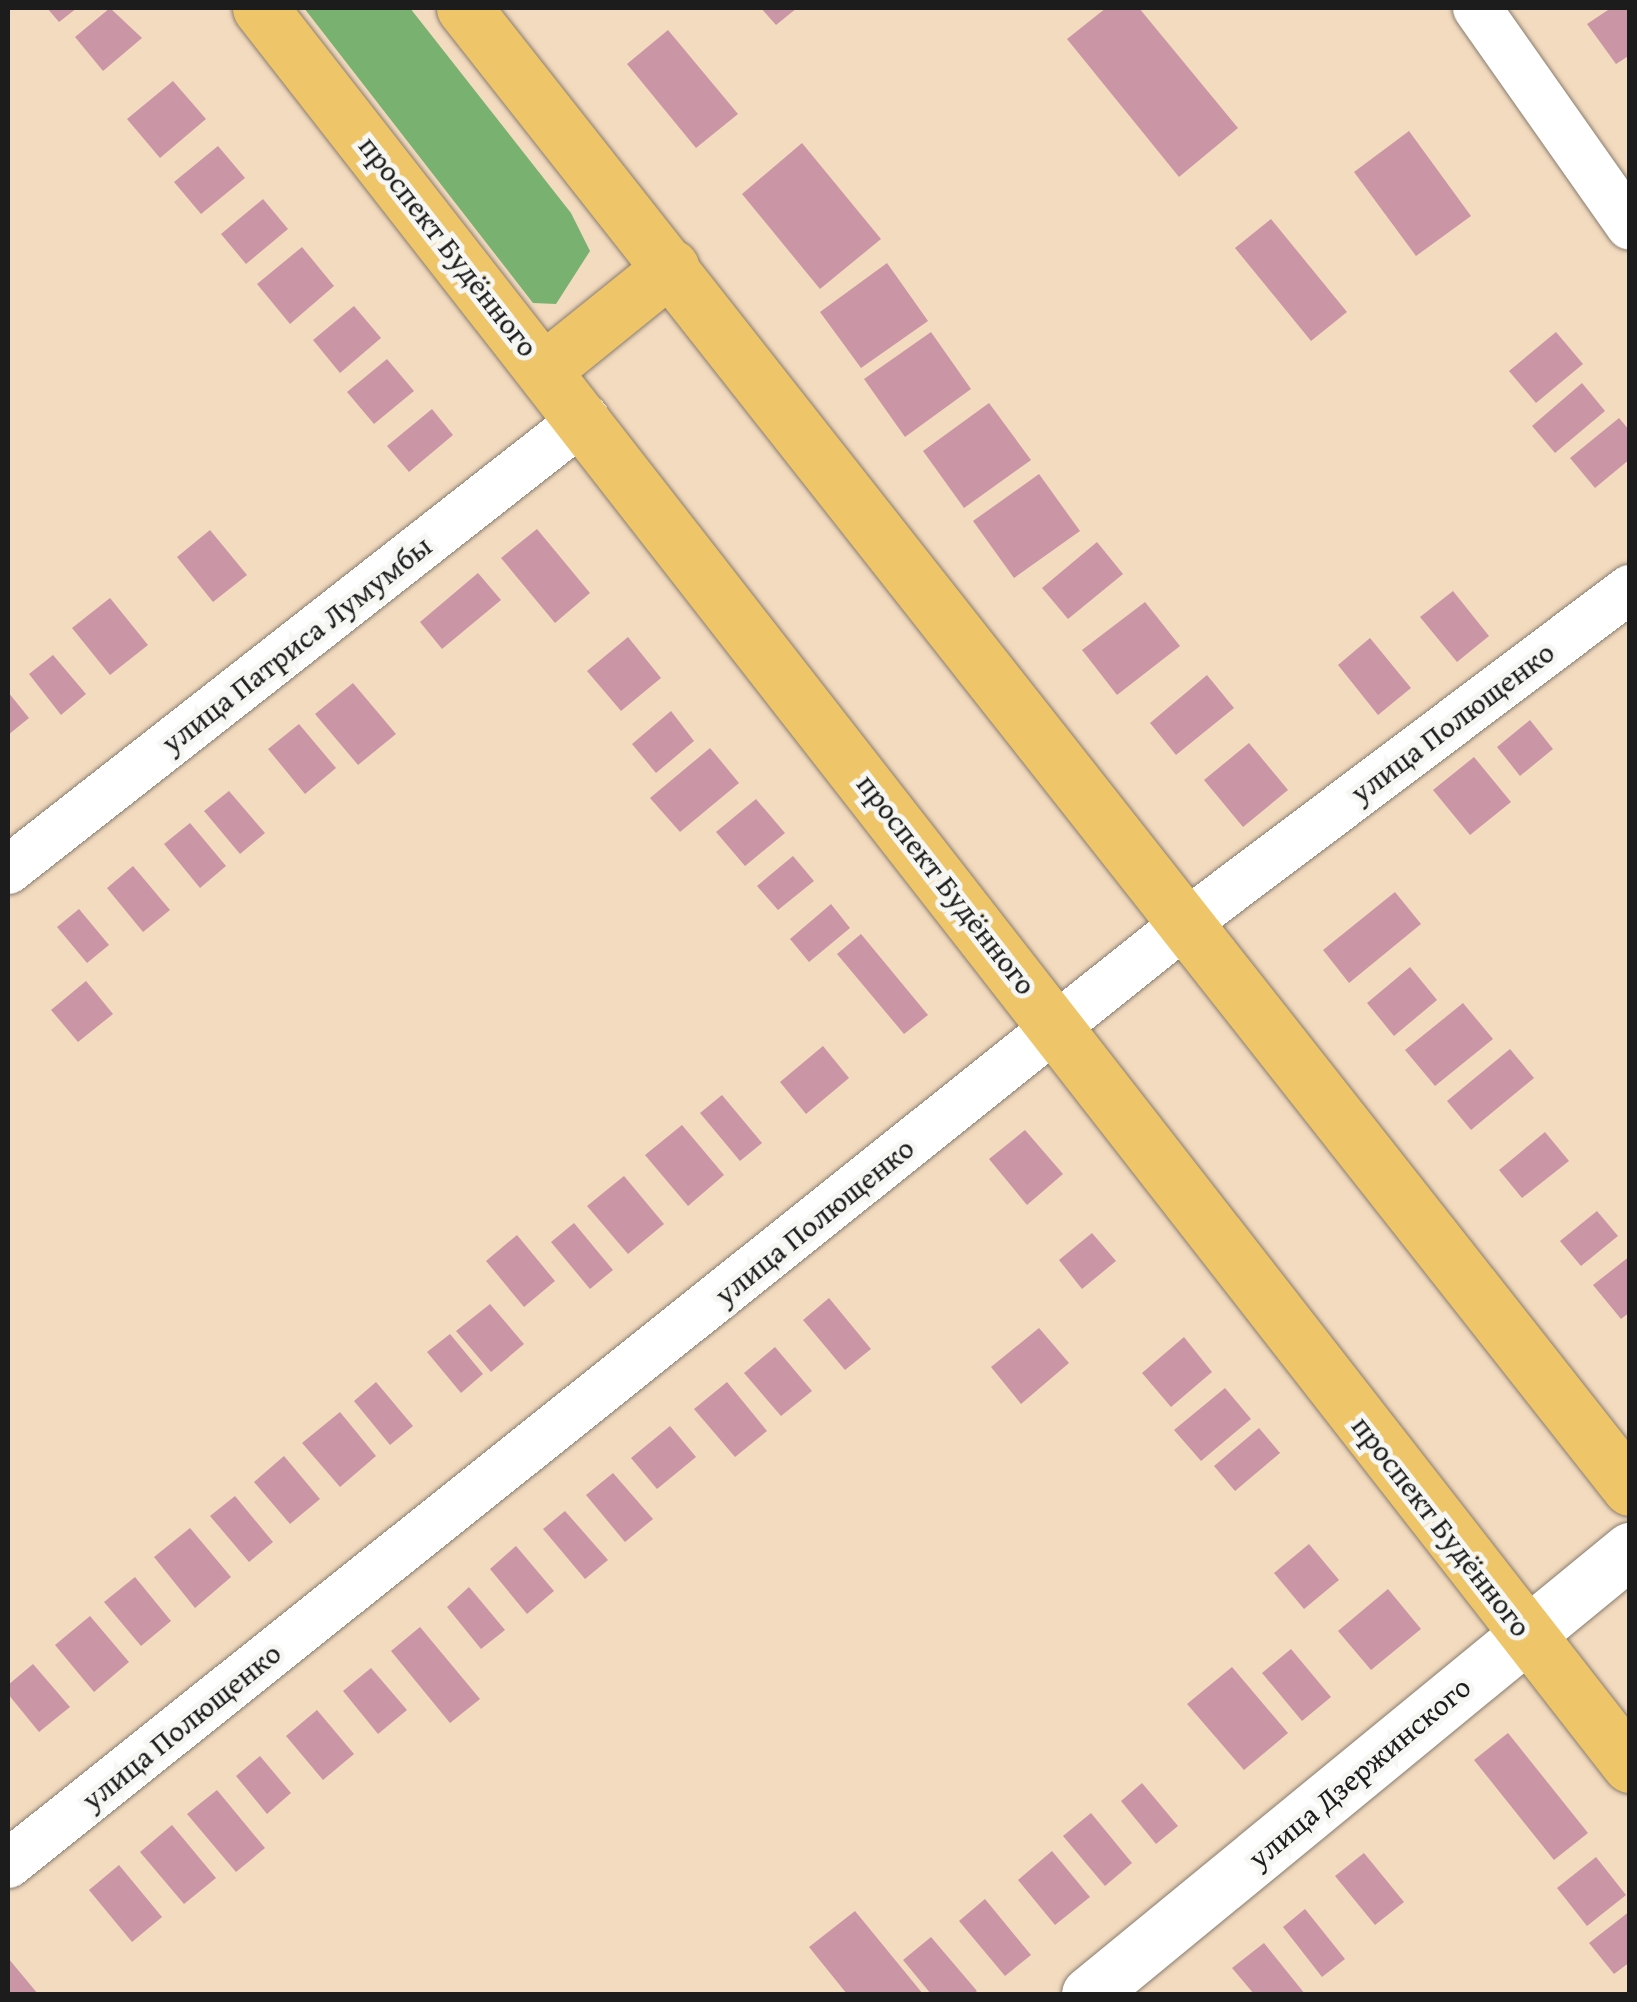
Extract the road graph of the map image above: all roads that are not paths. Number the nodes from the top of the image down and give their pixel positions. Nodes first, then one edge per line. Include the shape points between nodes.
1 (260, 8) edge
2 (464, 8) edge
3 (1477, 8) edge
4 (1630, 226) edge
5 (671, 267) junction
6 (546, 368) junction
7 (585, 418) junction
8 (1630, 589) edge
9 (8, 870) edge
10 (1182, 926) junction
11 (1058, 1027) junction
12 (1630, 1488) edge
13 (1630, 1550) edge
14 (1525, 1634) junction
15 (1630, 1765) edge
16 (8, 1864) edge
17 (1089, 1994) edge

1 - 6 main road, проспект Будённого
2 - 5 main road
3 - 4 street
5 - 6 main road
5 - 10 main road
6 - 7 main road, проспект Будённого
7 - 9 street, улица Патриса Лумумбы
7 - 11 main road, проспект Будённого
8 - 10 street, улица Полющенко
10 - 11 street, улица Полющенко
10 - 12 main road
11 - 14 main road, проспект Будённого
11 - 16 street, улица Полющенко
13 - 14 street, улица Дзержинского
14 - 15 main road, проспект Будённого
14 - 17 street, улица Дзержинского

